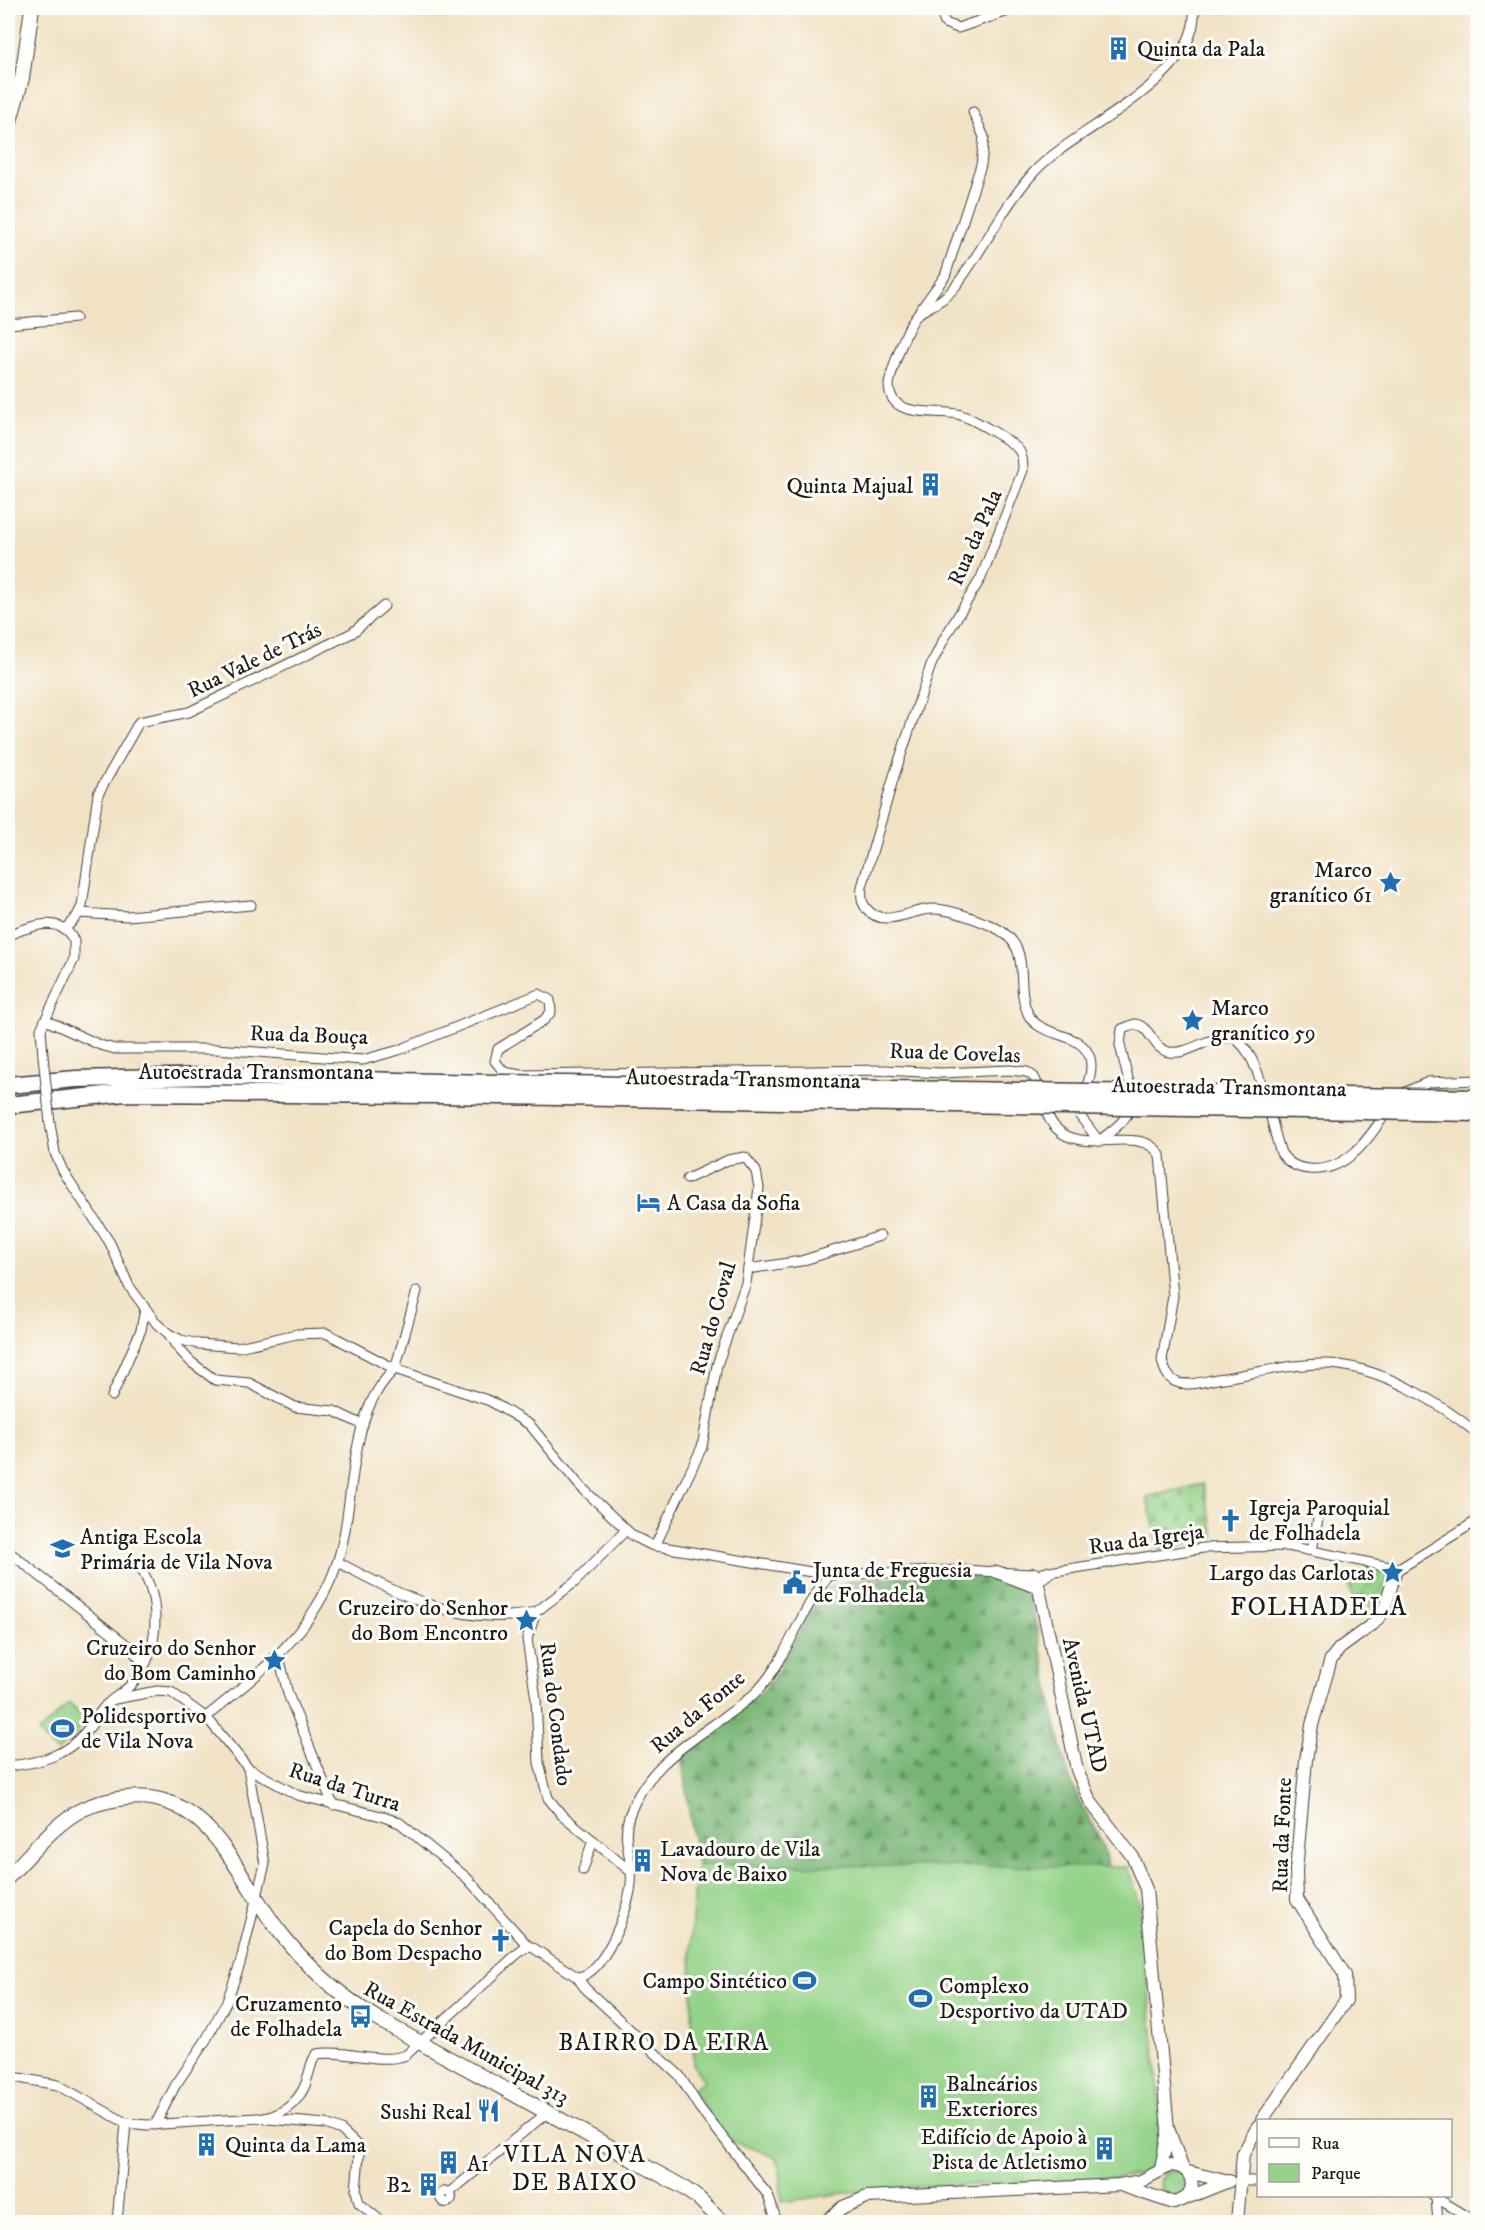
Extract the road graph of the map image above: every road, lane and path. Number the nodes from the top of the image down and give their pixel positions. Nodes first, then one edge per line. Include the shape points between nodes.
1 (32, 8) edge
2 (939, 8) edge
3 (1017, 8) edge
4 (1194, 8) edge
5 (973, 112) dead end
6 (8, 128) edge
7 (918, 314) junction
8 (75, 318) dead end
9 (8, 324) edge
10 (384, 606) dead end
11 (251, 905) dead end
12 (79, 913) junction
13 (65, 929) junction
14 (8, 935) edge
15 (45, 1020) junction
16 (521, 1075) joint
17 (1478, 1080) edge
18 (8, 1085) edge
19 (438, 1088) junction
20 (1478, 1098) edge
21 (8, 1105) edge
22 (1478, 1113) edge
23 (1099, 1142) junction
24 (687, 1179) dead end
25 (880, 1236) dead end
26 (748, 1269) junction
27 (417, 1292) dead end
28 (146, 1309) junction
29 (169, 1334) junction
30 (395, 1370) junction
31 (112, 1396) dead end
32 (363, 1425) junction
33 (1478, 1434) edge
34 (1318, 1519) dead end
35 (1478, 1520) edge
36 (626, 1530) junction
37 (655, 1546) junction
38 (1311, 1550) junction
39 (8, 1551) edge
40 (338, 1562) junction
41 (1396, 1569) junction
42 (143, 1572) dead end
43 (997, 1572) joint
44 (1048, 1572) joint
45 (830, 1575) junction
46 (1032, 1578) junction
47 (536, 1612) junction
48 (509, 1616) junction
49 (527, 1635) junction
50 (279, 1656) junction
51 (144, 1663) junction
52 (115, 1699) junction
53 (206, 1717) junction
54 (8, 1766) edge
55 (248, 1768) junction
56 (333, 1805) junction
57 (593, 1840) junction
58 (583, 1870) dead end
59 (630, 1871) junction
60 (8, 1876) edge
61 (255, 1894) junction
62 (529, 1947) junction
63 (577, 1977) junction
64 (419, 2042) junction
65 (8, 2076) edge
66 (548, 2112) junction
67 (264, 2118) junction
68 (1263, 2119) edge
69 (126, 2123) junction
70 (154, 2125) junction
71 (1257, 2128) edge
72 (1168, 2130) junction
73 (1185, 2170) junction
74 (1159, 2172) junction
75 (1234, 2181) junction
76 (1257, 2181) edge
77 (1119, 2185) junction
78 (450, 2192) dead end
79 (1435, 2197) edge
80 (1186, 2198) junction
81 (1162, 2200) junction
82 (714, 2217) edge
83 (117, 2223) edge
84 (382, 2223) edge
85 (723, 2223) edge
86 (777, 2223) edge
87 (825, 2223) edge
88 (1237, 2223) edge
89 (1438, 2223) edge
90 (1477, 2223) edge

1 - 6 main road via 22,78
2 - 3 street via 945,23 958,28
4 - 7 street via 1193,27 1170,69 1037,170 999,217 955,287
5 - 7 street via 985,140 980,171 945,276
7 - 23 street, Rua da Pala via 893,369 891,395 910,411 966,417 1016,447 1023,470 981,578 931,665 897,767 861,897 868,911 880,918 938,909 987,924 1010,937 1019,953 1030,1017 1040,1027 1081,1044 1089,1056 1080,1116
8 - 9 street
10 - 12 street, Rua Vale de Trás via 352,633 189,712 139,722 98,794
11 - 12 street via 118,916
12 - 13 street
13 - 14 street via 44,923
13 - 15 street via 74,941 75,955
15 - 16 street, Rua da Bouça via 115,1049 216,1049 357,1060 386,1055 542,994 551,1003 549,1015 495,1054 502,1071
15 - 28 street, bridge via 41,1033 43,1056 50,1123 60,1165
16 - 23 street, Rua de Covelas via 1016,1070 1034,1077 1049,1118 1059,1131 1072,1138
17 - 23 street via 1441,1080 1409,1089 1393,1103 1355,1153 1338,1165 1306,1169 1286,1161 1281,1153 1253,1061 1242,1043 1229,1037 1168,1052 1158,1047 1143,1027 1130,1025 1122,1029 1119,1039 1132,1108
18 - 19 highway, Autoestrada Transmontana via 212,1076
19 - 20 highway, Autoestrada Transmontana, bridge
19 - 21 highway, Autoestrada Transmontana via 125,1093
19 - 22 highway, Autoestrada Transmontana, bridge
23 - 33 street, Rua de Covelas via 1145,1142 1160,1155 1173,1296 1162,1360 1176,1382 1340,1365 1433,1400
24 - 26 street, Rua do Coval via 732,1159 742,1157 750,1161 759,1188
25 - 26 street via 801,1261
26 - 37 street, Rua do Coval via 716,1371 702,1447
27 - 30 street
28 - 29 street
28 - 31 street
29 - 30 street via 199,1344 238,1347 297,1334 326,1334
29 - 32 street via 191,1362 215,1380 249,1383 295,1407 334,1411
30 - 32 street via 377,1390
30 - 36 street via 475,1395 523,1419 575,1481
32 - 40 street
34 - 38 street
35 - 41 street
36 - 37 street
36 - 47 street, Rua do Condado via 575,1582
37 - 45 street
38 - 41 street, Rua da Igreja
38 - 44 street, Rua da Igreja via 1292,1546 1203,1548
39 - 51 street via 127,1645
40 - 48 street via 436,1608 480,1616
40 - 50 street via 317,1607
41 - 68 street, Rua da Fonte via 1384,1611 1331,1659 1312,1725 1305,1771 1297,1899 1345,1975 1346,2000
42 - 51 street via 152,1587 155,1611
43 - 45 street
43 - 46 street
44 - 46 street
45 - 59 street, Rua da Fonte via 814,1595 763,1684 669,1758 643,1790 626,1832
46 - 72 street, Avenida UTAD via 1040,1595 1073,1753 1084,1787 1097,1812 1132,1856 1146,1889
47 - 48 street
47 - 49 street, Rua do Condado
48 - 49 street
49 - 57 street, Rua do Condado via 539,1763 546,1793 556,1810
50 - 53 street
50 - 56 street via 288,1694
51 - 52 street via 137,1679
52 - 53 street via 171,1692
52 - 54 street via 64,1752
53 - 55 street
55 - 56 street, Rua da Turra via 290,1793
55 - 61 street via 265,1867
56 - 62 street, Rua da Turra via 381,1816 409,1829 468,1878
57 - 58 street
57 - 59 street, Rua do Condado
59 - 63 street, Rua da Fonte via 631,1887 604,1957 591,1972
60 - 61 main road, Rua Estrada Municipal 313 via 74,1814 108,1800 146,1798 179,1807 206,1826 222,1843
61 - 64 main road, Rua Estrada Municipal 313 via 278,1929 327,1983 363,2011
61 - 70 street via 247,1938 227,2001
62 - 63 street, Rua da Turra
62 - 64 street via 519,1951
63 - 86 street, Rua da Turra via 679,2075 697,2104 767,2192
64 - 66 main road, Rua Estrada Municipal 313
64 - 67 street via 406,2055 394,2058 346,2052 317,2054 307,2083 295,2101 283,2112
65 - 69 street via 58,2085
66 - 78 street
66 - 82 main road, Rua Estrada Municipal 313 via 681,2186
67 - 70 street
67 - 84 street via 326,2124 351,2137 359,2156 359,2203
69 - 70 street
69 - 83 street
71 - 75 street via 1245,2147
72 - 73 street, Avenida UTAD
72 - 74 street, Avenida UTAD
73 - 74 street via 1171,2165
73 - 75 street via 1209,2179
73 - 80 street, Avenida UTAD via 1192,2183
74 - 77 street
74 - 81 street, Avenida UTAD via 1155,2191
75 - 76 street
75 - 80 street
75 - 88 street
77 - 81 street
77 - 87 street via 867,2197 843,2207
79 - 89 street
79 - 90 street
80 - 81 street via 1174,2203
82 - 85 main road, Rua Estrada Municipal 313

